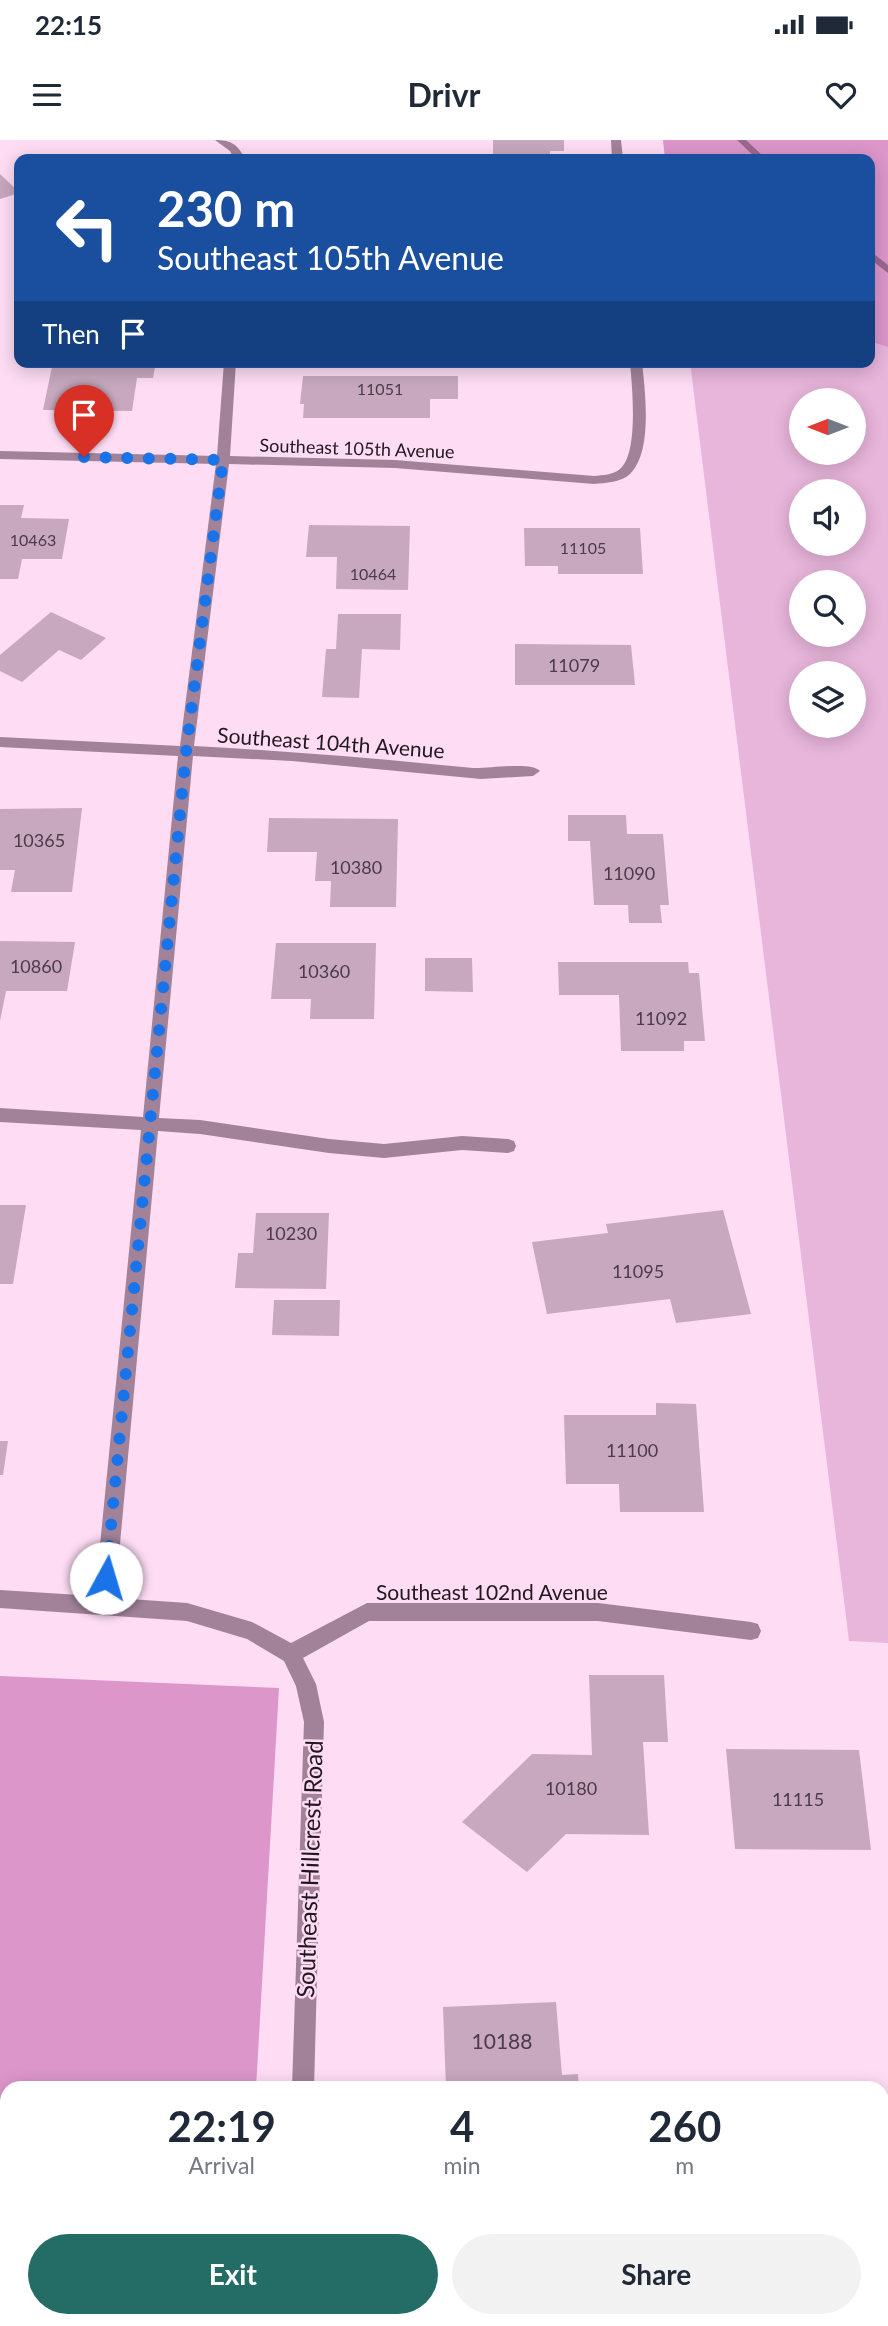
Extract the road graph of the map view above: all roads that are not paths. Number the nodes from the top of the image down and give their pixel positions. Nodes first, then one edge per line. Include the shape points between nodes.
1 (220, 140) edge
2 (237, 154) edge
3 (230, 368) edge
4 (637, 368) edge
5 (0, 455) edge
6 (223, 460) junction
7 (0, 742) edge
8 (186, 752) junction
9 (533, 771) dead end
10 (0, 1115) edge
11 (149, 1123) junction
12 (508, 1146) dead end
13 (0, 1599) edge
14 (104, 1605) junction
15 (751, 1631) dead end
16 (291, 1654) junction
17 (303, 2081) edge

1 - 2 street
3 - 6 street
4 - 6 street, Southeast 105th Avenue via 640,399 634,456 627,471 611,478 395,464
5 - 6 street, Southeast 105th Avenue
6 - 8 street
7 - 8 street, Southeast 104th Avenue
8 - 9 street, Southeast 104th Avenue via 292,756 481,774
8 - 11 street
10 - 11 street
11 - 12 street via 384,1151 462,1143
11 - 14 street
13 - 14 street
14 - 16 street via 187,1612 252,1631
15 - 16 street, Southeast 102nd Avenue via 598,1612 367,1612
16 - 17 street, Southeast Hillcrest Road via 306,1684 314,1722

